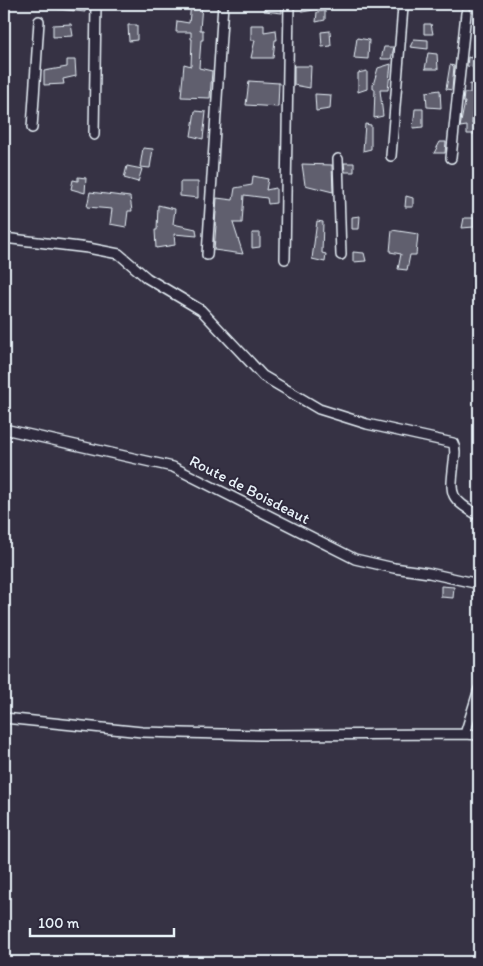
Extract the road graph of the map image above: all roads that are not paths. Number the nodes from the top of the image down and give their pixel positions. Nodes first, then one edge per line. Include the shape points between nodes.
1 (96, 4) edge
2 (222, 4) edge
3 (289, 4) edge
4 (403, 7) dead end
5 (466, 14) dead end
6 (39, 21) dead end
7 (32, 128) dead end
8 (94, 135) dead end
9 (391, 156) dead end
10 (451, 158) dead end
11 (338, 160) dead end
12 (4, 238) edge
13 (207, 255) dead end
14 (341, 255) dead end
15 (285, 259) dead end
16 (4, 429) edge
17 (479, 516) edge
18 (479, 584) edge
19 (479, 689) edge
20 (4, 718) edge
21 (465, 734) junction
22 (479, 735) edge

1 - 8 street
2 - 13 street
3 - 15 street
4 - 9 street
5 - 10 street
6 - 7 street
11 - 14 street
12 - 17 street via 118,254 147,278 201,310 263,376 319,409 453,443 451,485 454,497
16 - 18 street, Route de Boisdeaut via 173,467 355,559
19 - 21 street
20 - 21 street via 142,732
21 - 22 street

